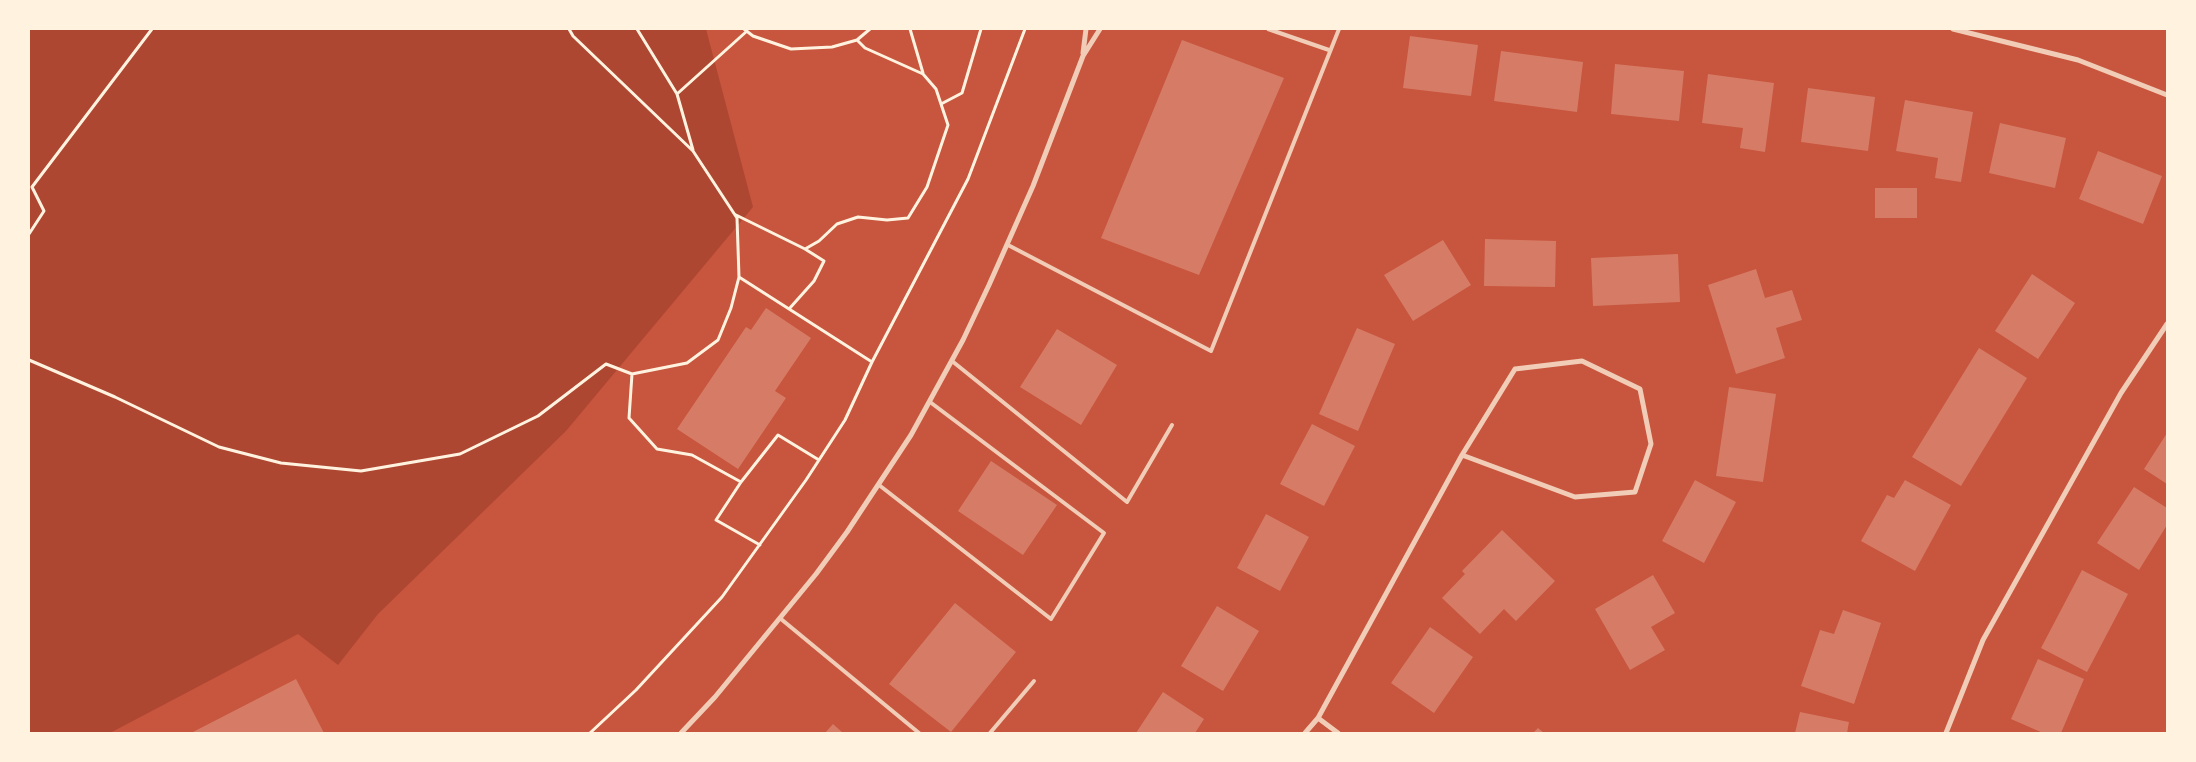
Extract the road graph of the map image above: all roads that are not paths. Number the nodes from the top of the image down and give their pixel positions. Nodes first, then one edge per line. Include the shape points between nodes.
1 (1086, 29) edge
2 (1100, 29) edge
3 (1268, 29) edge
4 (1338, 29) edge
5 (1953, 29) edge
6 (1329, 50) junction
7 (1083, 56) junction
8 (2167, 95) edge
9 (1008, 245) junction
10 (2167, 324) edge
11 (952, 361) junction
12 (930, 402) junction
13 (1172, 425) dead end
14 (1462, 455) junction
15 (879, 485) junction
16 (781, 619) junction
17 (1034, 680) dead end
18 (1318, 718) junction
19 (680, 733) edge
20 (918, 733) edge
21 (990, 733) edge
22 (1305, 733) edge
23 (1338, 733) edge
24 (1946, 733) edge

1 - 7 street
2 - 7 street
3 - 6 lane
4 - 6 lane
5 - 8 street via 2078,60
6 - 9 lane via 1211,351
7 - 9 street
9 - 11 street
10 - 24 street via 2121,393 1983,640
11 - 12 street
11 - 13 lane via 1126,502
12 - 15 street
12 - 15 lane via 1104,533 1051,619
14 - 14 street via 1515,368 1582,361 1640,389 1652,444 1635,492 1575,497
14 - 18 street
15 - 16 street
16 - 19 street
16 - 20 lane
17 - 21 lane
18 - 22 street
18 - 23 street

